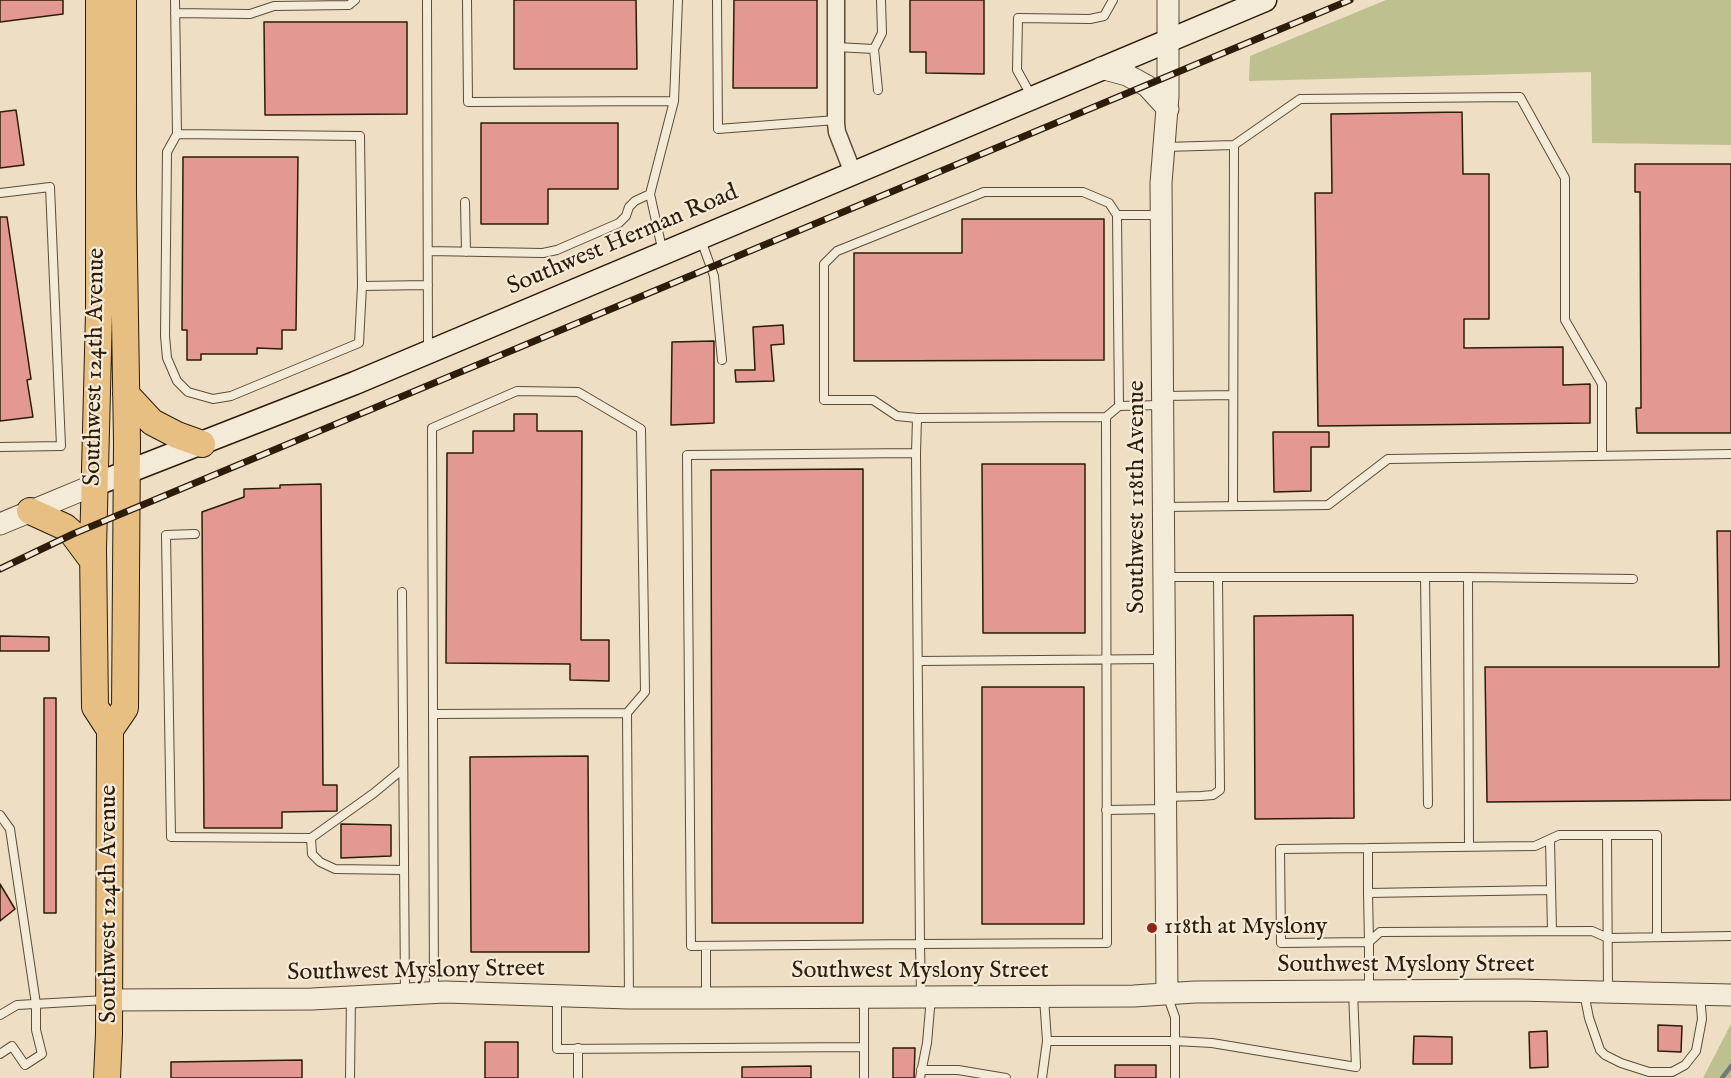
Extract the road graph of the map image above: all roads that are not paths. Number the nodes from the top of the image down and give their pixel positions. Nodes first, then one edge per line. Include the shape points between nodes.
1 (99, 0) edge
2 (123, 0) edge
3 (175, 0) edge
4 (355, 0) edge
5 (427, 0) edge
6 (467, 0) edge
7 (678, 0) edge
8 (717, 0) edge
9 (836, 0) edge
10 (882, 0) edge
11 (1113, 0) edge
12 (1168, 0) edge
13 (1265, 0) edge
14 (175, 13) junction
15 (1168, 42) junction
16 (836, 48) junction
17 (874, 49) junction
18 (1101, 68) junction
19 (878, 90) dead end
20 (1032, 97) junction
21 (674, 101) junction
22 (1167, 109) junction
23 (836, 120) junction
24 (177, 134) junction
25 (1234, 145) junction
26 (1165, 147) junction
27 (853, 173) junction
28 (0, 193) edge
29 (650, 194) junction
30 (465, 202) dead end
31 (1117, 215) junction
32 (1161, 215) junction
33 (700, 238) junction
34 (428, 251) junction
35 (465, 252) junction
36 (663, 253) junction
37 (428, 285) junction
38 (362, 286) junction
39 (428, 353) junction
40 (722, 360) dead end
41 (126, 394) junction
42 (1233, 395) junction
43 (1162, 400) junction
44 (1119, 406) junction
45 (1106, 417) junction
46 (917, 418) junction
47 (202, 444) junction
48 (0, 447) edge
49 (916, 453) junction
50 (1731, 454) edge
51 (1602, 456) junction
52 (127, 472) junction
53 (94, 485) junction
54 (1233, 506) junction
55 (1163, 507) junction
56 (30, 511) junction
57 (0, 524) edge
58 (195, 534) dead end
59 (93, 561) junction
60 (1164, 577) junction
61 (1218, 577) junction
62 (1425, 577) junction
63 (1468, 577) junction
64 (1633, 579) dead end
65 (402, 592) dead end
66 (1106, 659) junction
67 (1165, 659) junction
68 (918, 661) junction
69 (627, 713) junction
70 (433, 714) junction
71 (111, 730) junction
72 (403, 768) junction
73 (1166, 803) junction
74 (1428, 804) dead end
75 (1106, 810) junction
76 (0, 815) edge
77 (1607, 835) junction
78 (311, 838) junction
79 (1550, 840) junction
80 (1469, 847) junction
81 (1368, 848) junction
82 (404, 870) junction
83 (1551, 890) junction
84 (1368, 893) junction
85 (1552, 931) junction
86 (1731, 936) edge
87 (1657, 937) junction
88 (1608, 938) junction
89 (1369, 942) junction
90 (920, 944) junction
91 (706, 946) junction
92 (1361, 991) junction
93 (434, 993) junction
94 (1583, 993) junction
95 (1608, 993) junction
96 (405, 994) junction
97 (1167, 994) junction
98 (1700, 994) junction
99 (1726, 995) edge
100 (557, 996) junction
101 (351, 997) junction
102 (864, 997) junction
103 (926, 997) junction
104 (1044, 997) junction
105 (629, 998) junction
106 (706, 998) junction
107 (110, 1000) junction
108 (36, 1004) junction
109 (0, 1016) edge
110 (1047, 1041) junction
111 (1175, 1041) junction
112 (864, 1047) junction
113 (578, 1048) junction
114 (0, 1054) edge
115 (921, 1074) edge
116 (107, 1078) edge
117 (350, 1078) edge
118 (578, 1078) edge
119 (864, 1078) edge
120 (1006, 1078) edge
121 (1042, 1078) edge
122 (1175, 1078) edge

1 - 53 main road, Southwest 124th Avenue via 99,312
2 - 41 main road, Southwest 124th Avenue
3 - 14 lane
4 - 14 lane via 349,5 274,6 250,14
5 - 34 lane
6 - 21 lane via 468,102
7 - 21 lane
8 - 23 lane via 718,129
9 - 16 street
10 - 17 lane via 882,33
11 - 20 lane via 1104,16 1090,19 1018,18 1017,70
12 - 15 street, Southwest 118th Avenue
13 - 15 main road, Southwest Herman Road
14 - 24 lane
15 - 18 main road, Southwest Herman Road
15 - 22 street, Southwest 118th Avenue
16 - 17 lane
16 - 23 street
17 - 19 lane
18 - 20 main road, Southwest Herman Road
18 - 22 street via 1141,82
20 - 27 main road, Southwest Herman Road
21 - 29 lane
22 - 26 street, Southwest 118th Avenue
23 - 27 street
24 - 38 lane via 360,136
24 - 38 lane via 167,152 165,336 167,358 177,381 188,392 213,399 231,396 359,343
25 - 26 lane
25 - 42 lane
25 - 51 lane via 1300,99 1520,97 1565,178 1565,320 1602,384
26 - 32 street, Southwest 118th Avenue
27 - 33 main road, Southwest Herman Road
28 - 48 lane via 50,186 62,446
29 - 35 lane via 635,201 619,223 557,250
29 - 36 lane
30 - 35 lane
31 - 32 lane
31 - 44 lane
31 - 46 lane via 1108,203 1083,192 984,192 837,251 824,264 824,400 873,400 897,416
32 - 43 street, Southwest 118th Avenue
33 - 36 main road, Southwest Herman Road
33 - 40 lane via 714,276
34 - 35 lane
34 - 37 lane
36 - 39 main road, Southwest Herman Road
37 - 38 lane
37 - 39 lane
39 - 47 main road, Southwest Herman Road
41 - 47 main road via 152,422
41 - 52 main road, Southwest 124th Avenue
42 - 43 lane
42 - 54 lane
43 - 44 lane
43 - 55 street, Southwest 118th Avenue
44 - 45 lane
45 - 46 lane
45 - 66 lane
46 - 49 lane
47 - 52 main road, Southwest Herman Road
49 - 68 lane
49 - 91 lane via 687,455 691,946
50 - 51 lane
51 - 54 lane via 1388,459 1328,505
52 - 53 main road, Southwest Herman Road
52 - 71 main road, Southwest 124th Avenue via 125,708
53 - 56 street, Southwest Herman Road
53 - 59 main road, Southwest 124th Avenue
54 - 55 lane
55 - 60 street, Southwest 118th Avenue
56 - 57 street, Southwest Herman Road
56 - 59 main road via 74,534
58 - 78 lane via 166,535 171,837
59 - 71 main road, Southwest 124th Avenue via 95,707
60 - 61 lane
60 - 67 street, Southwest 118th Avenue
61 - 62 lane
61 - 73 lane via 1220,790 1213,795
62 - 63 lane
62 - 74 lane
63 - 64 lane
63 - 80 lane
65 - 72 lane
66 - 67 lane
66 - 68 lane
66 - 75 lane
67 - 73 street, Southwest 118th Avenue
68 - 90 lane
69 - 70 lane
69 - 70 lane via 645,692 641,429 578,392 518,391 432,428
69 - 105 lane
70 - 93 lane
71 - 107 main road, Southwest 124th Avenue
72 - 78 lane
72 - 82 lane
73 - 75 lane
73 - 97 street, Southwest 118th Avenue
75 - 90 lane via 1107,943
76 - 108 lane via 10,829
77 - 79 lane via 1559,835
77 - 87 lane via 1656,835
77 - 88 lane
78 - 82 lane via 312,854 335,869
79 - 80 lane via 1535,846
79 - 83 lane
80 - 81 lane
81 - 84 lane
81 - 89 lane via 1280,849 1281,943
82 - 96 lane
83 - 84 lane
83 - 85 lane
84 - 89 lane
85 - 88 lane via 1592,931
85 - 89 lane via 1380,932
86 - 87 lane
87 - 88 lane
88 - 95 lane
89 - 92 lane
90 - 91 lane
90 - 103 lane
91 - 106 lane
92 - 94 street, Southwest Myslony Street
92 - 97 street, Southwest Myslony Street
92 - 111 lane via 1356,1068 1212,1043
93 - 96 street, Southwest Myslony Street
93 - 100 street, Southwest Myslony Street
94 - 95 street, Southwest Myslony Street
94 - 98 lane via 1600,1050 1620,1064 1649,1072 1672,1072 1685,1065 1696,1051 1702,1019
95 - 98 street, Southwest Myslony Street
96 - 101 street, Southwest Myslony Street
97 - 104 street, Southwest Myslony Street
97 - 111 lane via 1175,1017
98 - 99 street, Southwest Myslony Street
100 - 105 street, Southwest Myslony Street
100 - 113 lane via 557,1048
101 - 107 street, Southwest Myslony Street
101 - 117 lane
102 - 103 street, Southwest Myslony Street
102 - 106 street, Southwest Myslony Street
102 - 112 lane
103 - 104 street, Southwest Myslony Street
103 - 115 lane via 927,1043
104 - 110 lane
105 - 106 street, Southwest Myslony Street
107 - 108 lane
107 - 116 main road, Southwest 124th Avenue
108 - 109 lane via 17,1005
108 - 114 lane via 36,1030 42,1054 26,1065 12,1046
110 - 111 lane
110 - 121 lane
111 - 122 lane
112 - 113 lane
112 - 119 lane
113 - 118 lane
115 - 120 lane via 958,1070

